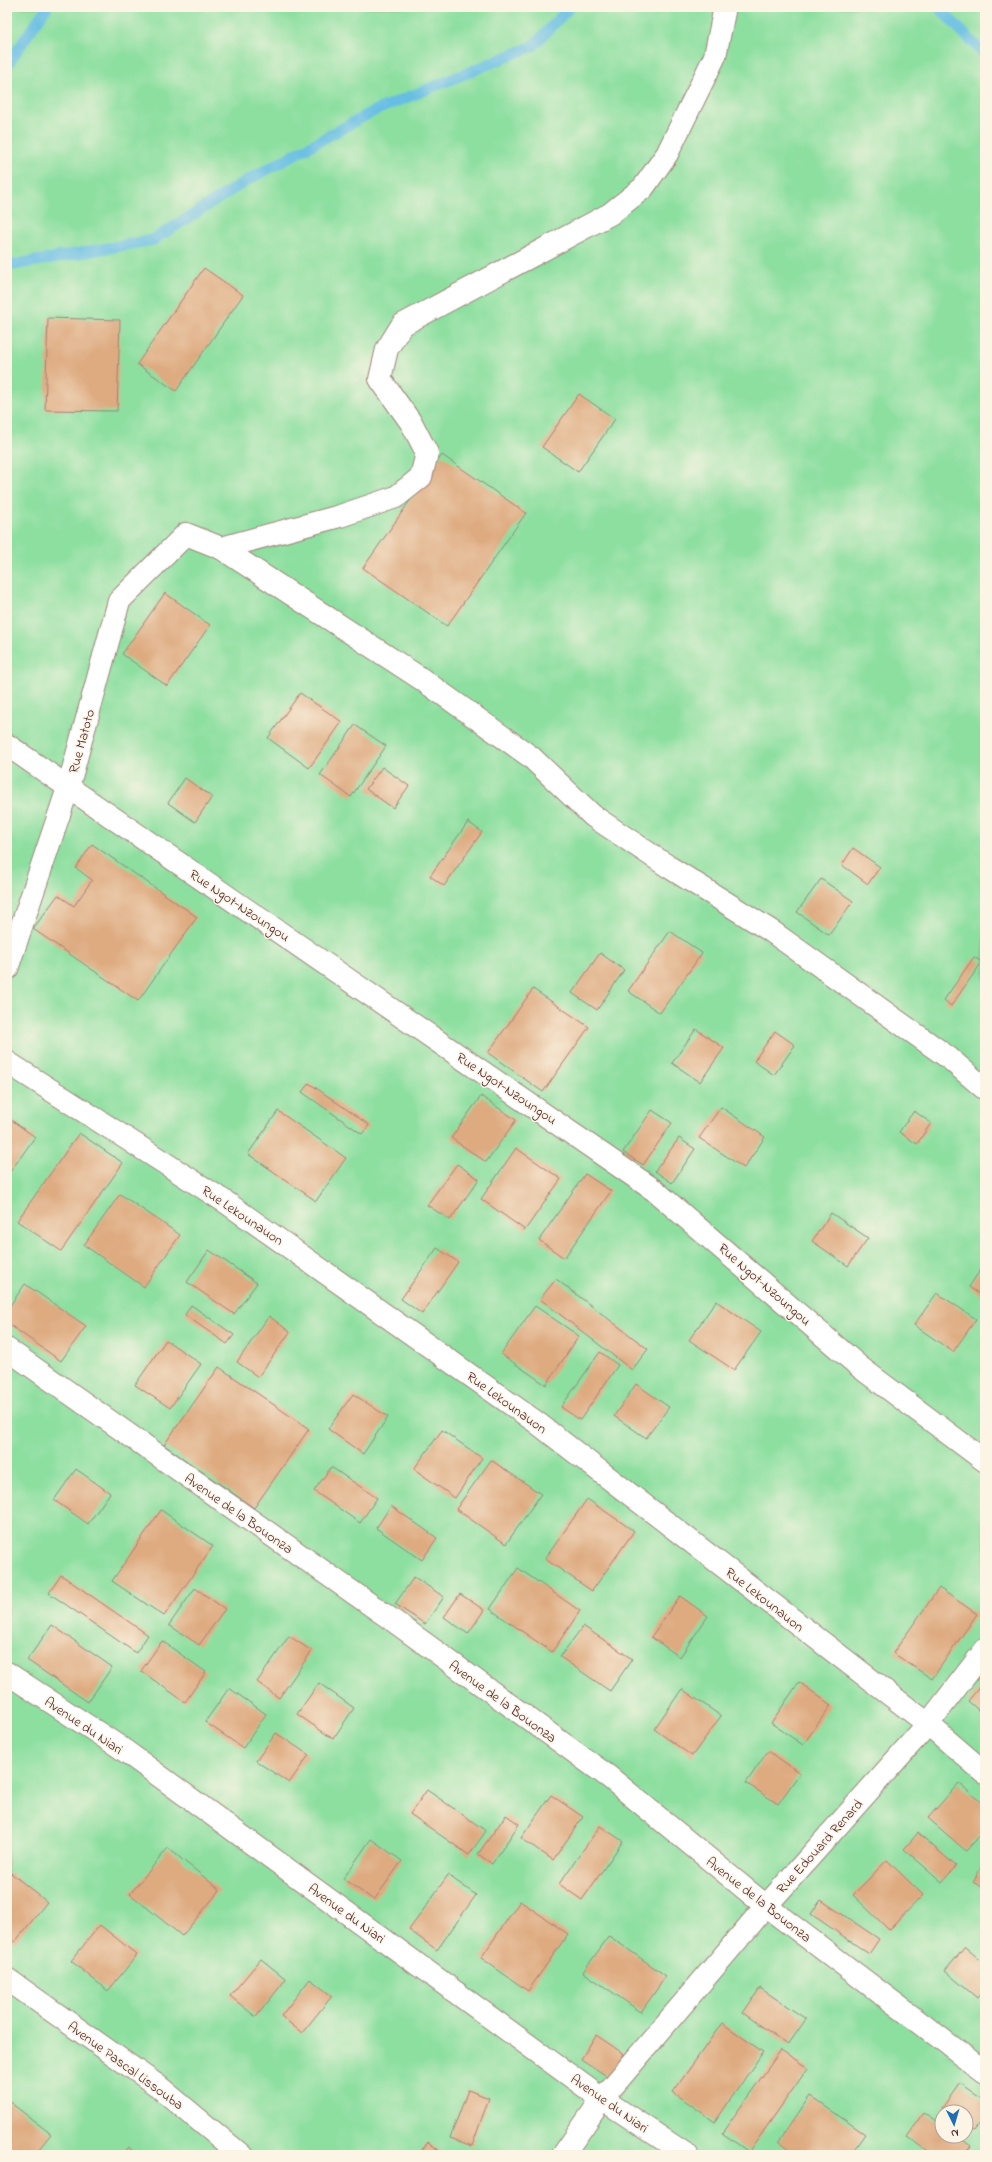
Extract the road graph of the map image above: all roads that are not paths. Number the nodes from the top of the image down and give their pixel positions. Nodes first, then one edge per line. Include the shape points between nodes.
1 (725, 7) edge
2 (221, 548) junction
3 (7, 745) edge
4 (68, 788) junction
5 (7, 969) edge
6 (7, 1062) edge
7 (985, 1089) edge
8 (7, 1349) edge
9 (985, 1460) edge
10 (985, 1650) edge
11 (7, 1673) edge
12 (928, 1724) junction
13 (985, 1773) edge
14 (766, 1906) junction
15 (7, 1979) edge
16 (985, 2072) edge
17 (602, 2099) junction
18 (241, 2155) edge
19 (563, 2155) edge
20 (687, 2155) edge

1 - 2 street via 715,56 668,154 643,188 610,214 402,325 387,349 380,379 412,424 427,453 420,476 396,497 340,516
2 - 4 street, Rue Matoto via 186,534 119,601
2 - 7 street via 420,678 531,756 593,816 771,931 949,1058
3 - 4 street, Rue Ngot-Nzoungou
4 - 5 street, Rue Matoto
4 - 9 street, Rue Ngot-Nzoungou via 654,1190 861,1368
6 - 12 street, Rue Lekounauon via 227,1204 529,1417
8 - 14 street, Avenue de la Bouonza via 395,1622 609,1777
10 - 12 street, Rue Edouard Renard
11 - 17 street, Avenue du Niari via 127,1753
12 - 13 street, Rue Lekounauon
12 - 14 street, Rue Edouard Renard
14 - 16 street, Avenue de la Bouonza
14 - 17 street, Rue Edouard Renard
15 - 18 street, Avenue Pascal Lissouba via 158,2086
17 - 19 street, Rue Edouard Renard
17 - 20 street, Avenue du Niari

